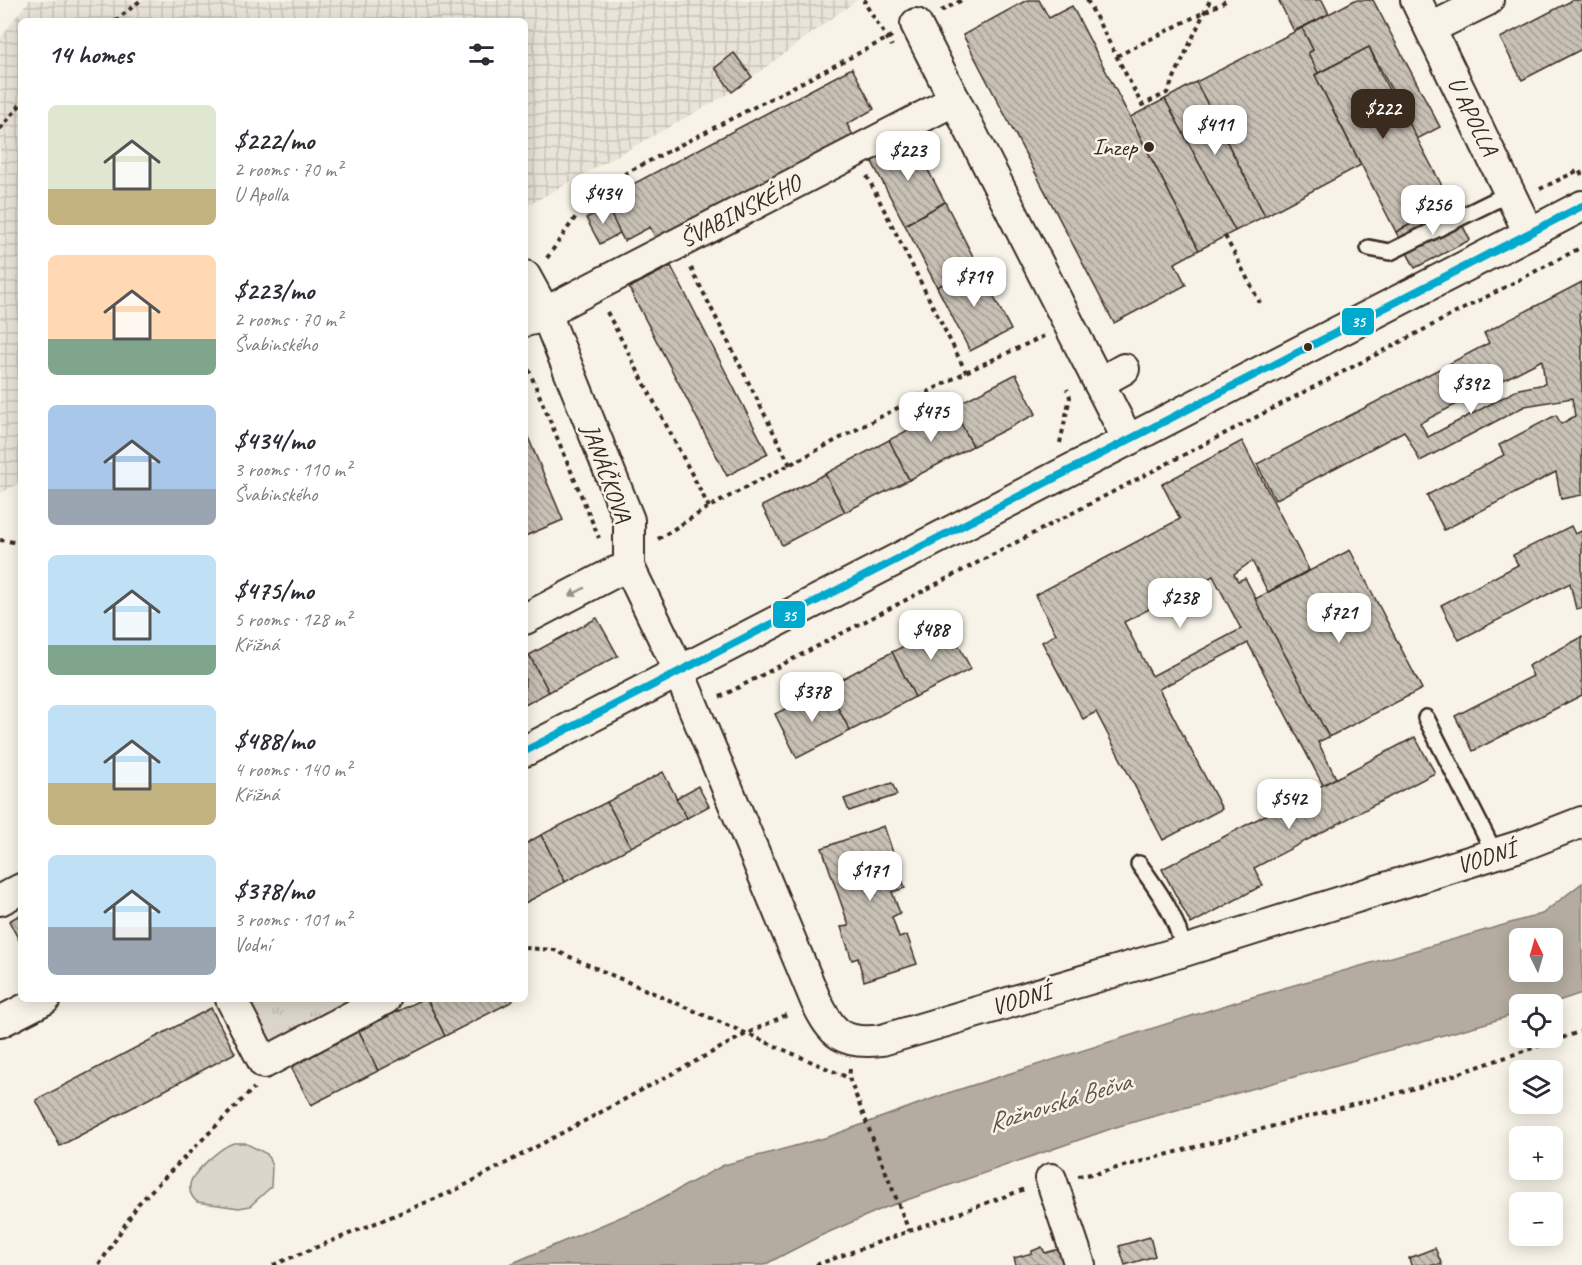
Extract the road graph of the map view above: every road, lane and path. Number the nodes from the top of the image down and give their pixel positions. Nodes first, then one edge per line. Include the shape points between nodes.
1 (141, 0) edge
2 (867, 0) edge
3 (1087, 0) edge
4 (1210, 0) edge
5 (1228, 0) edge
6 (1416, 0) edge
7 (1488, 0) edge
8 (1204, 12) junction
9 (119, 18) edge
10 (916, 24) joint
11 (1431, 28) junction
12 (887, 38) junction
13 (893, 48) dead end
14 (1117, 56) junction
15 (955, 100) junction
16 (18, 108) edge
17 (0, 129) edge
18 (855, 152) junction
19 (1510, 193) junction
20 (1582, 206) edge
21 (1529, 233) junction
22 (1225, 236) dead end
23 (679, 243) junction
24 (1582, 247) edge
25 (1369, 248) dead end
26 (534, 271) edge
27 (594, 288) junction
28 (1260, 303) dead end
29 (536, 318) edge
30 (1067, 320) junction
31 (528, 367) edge
32 (966, 372) junction
33 (1128, 440) junction
34 (790, 465) junction
35 (709, 507) junction
36 (0, 540) edge
37 (18, 543) edge
38 (624, 565) junction
39 (528, 617) edge
40 (679, 672) junction
41 (691, 702) junction
42 (1426, 718) dead end
43 (528, 749) edge
44 (1582, 822) edge
45 (1495, 854) junction
46 (1139, 864) dead end
47 (18, 891) edge
48 (0, 900) edge
49 (528, 948) edge
50 (1184, 951) junction
51 (39, 1002) edge
52 (233, 1002) edge
53 (379, 1002) edge
54 (816, 1002) junction
55 (0, 1022) edge
56 (1582, 1031) edge
57 (748, 1033) junction
58 (264, 1063) junction
59 (1051, 1179) junction
60 (909, 1230) junction
61 (99, 1265) edge
62 (273, 1265) edge
63 (816, 1265) edge
64 (1080, 1265) edge

1 - 9 path
2 - 12 path via 864,2
3 - 14 path
4 - 8 path
5 - 8 path
6 - 11 street, U APOLLA
7 - 11 street
8 - 14 path
8 - 14 path via 1167,93 1155,101 1142,105
10 - 12 path
10 - 15 street
11 - 19 street, U APOLLA
12 - 13 path
12 - 26 path via 595,189
15 - 18 street, ŠVABINSKÉHO
15 - 30 street
16 - 17 path
18 - 23 street, ŠVABINSKÉHO
18 - 32 path
19 - 21 street, U APOLLA
19 - 25 lane via 1390,252
20 - 21 street
21 - 33 street
22 - 28 path
23 - 27 street, ŠVABINSKÉHO
23 - 34 path
24 - 41 path via 705,705
26 - 29 street, JANÁČKOVA
27 - 29 street, ŠVABINSKÉHO
27 - 35 path
29 - 38 street, JANÁČKOVA via 628,520
30 - 32 path via 1042,337
30 - 33 street via 1111,376
31 - 38 path
32 - 34 path
33 - 40 street
34 - 35 path
35 - 38 path
36 - 37 path
38 -> 39 street
38 - 40 street, JANÁČKOVA
40 - 41 street, VODNÍ
40 - 43 street
41 - 54 street, VODNÍ
42 - 45 lane
44 - 45 street, VODNÍ
45 - 50 street, VODNÍ
46 - 50 lane via 1166,901
47 - 48 street
49 - 57 path via 554,950
50 - 54 street, VODNÍ via 874,1041 853,1041 840,1036 830,1028
51 - 55 street
52 - 58 street
53 - 58 street
54 - 57 path
56 - 59 path via 1419,1087 1098,1173
57 - 60 path via 849,1078
57 - 62 path via 454,1191
58 - 61 path via 261,1082 138,1203
59 - 60 path
59 - 64 street
60 - 63 path

